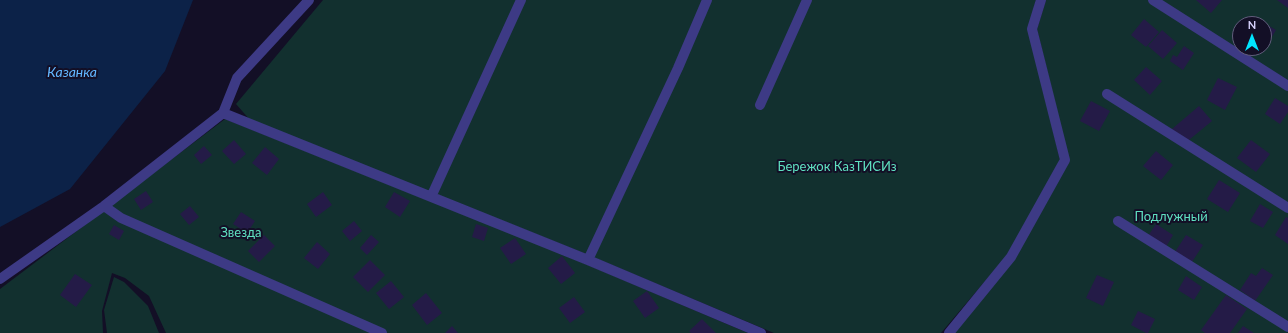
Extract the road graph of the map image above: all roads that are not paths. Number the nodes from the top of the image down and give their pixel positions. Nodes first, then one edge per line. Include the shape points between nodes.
1 (310, 0) edge
2 (521, 0) edge
3 (707, 0) edge
4 (807, 0) edge
5 (1041, 0) edge
6 (1153, 0) edge
7 (1288, 86) edge
8 (1107, 94) dead end
9 (760, 105) dead end
10 (223, 113) junction
11 (431, 196) junction
12 (104, 206) junction
13 (1288, 208) edge
14 (1118, 220) dead end
15 (588, 260) junction
16 (0, 279) edge
17 (1288, 327) edge
18 (382, 333) edge
19 (761, 333) edge
20 (949, 333) edge

1 - 10 lane via 237,78
2 - 11 lane
3 - 15 lane
4 - 9 lane
5 - 20 lane via 1032,29 1065,160 1011,257
6 - 7 lane
8 - 13 lane
10 - 11 lane
10 - 12 lane
11 - 15 lane
12 - 16 lane
12 - 18 lane via 122,218
14 - 17 lane
15 - 19 lane

